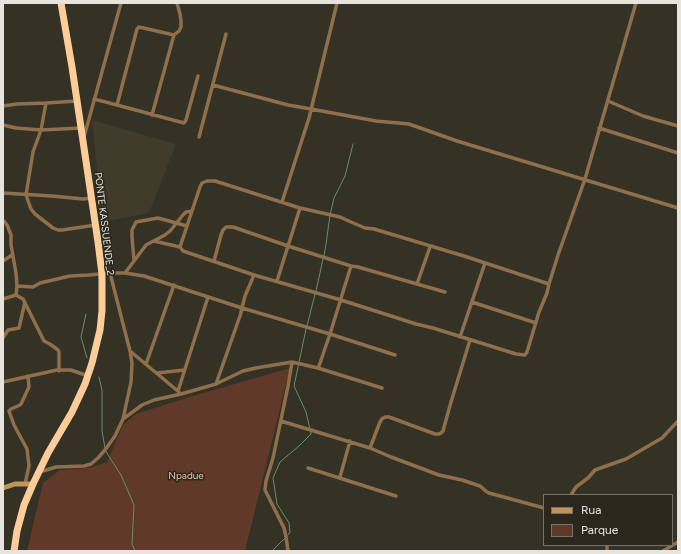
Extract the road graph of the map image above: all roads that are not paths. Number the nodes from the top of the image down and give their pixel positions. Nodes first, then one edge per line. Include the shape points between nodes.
1 (60, 3) edge
2 (120, 3) edge
3 (177, 3) edge
4 (337, 3) edge
5 (636, 3) edge
6 (226, 34) dead end
7 (174, 35) junction
8 (198, 76) dead end
9 (212, 85) junction
10 (94, 99) junction
11 (77, 101) junction
12 (608, 101) junction
13 (46, 103) junction
14 (117, 105) junction
15 (3, 106) edge
16 (311, 109) junction
17 (152, 115) junction
18 (3, 125) edge
19 (678, 126) edge
20 (81, 128) junction
21 (600, 128) junction
22 (41, 130) junction
23 (199, 137) dead end
24 (83, 142) junction
25 (678, 153) edge
26 (585, 179) junction
27 (3, 193) edge
28 (26, 195) junction
29 (92, 198) junction
30 (282, 202) junction
31 (300, 208) junction
32 (678, 208) edge
33 (192, 211) junction
34 (4, 221) edge
35 (176, 223) junction
36 (96, 225) junction
37 (187, 226) junction
38 (153, 241) junction
39 (288, 246) junction
40 (180, 247) junction
41 (430, 247) junction
42 (12, 255) junction
43 (3, 261) edge
44 (134, 261) junction
45 (214, 261) junction
46 (485, 263) junction
47 (351, 266) junction
48 (110, 273) junction
49 (125, 273) junction
50 (102, 274) junction
51 (254, 275) junction
52 (277, 281) junction
53 (417, 284) junction
54 (549, 284) junction
55 (174, 285) junction
56 (17, 286) junction
57 (445, 292) dead end
58 (16, 295) junction
59 (208, 297) junction
60 (3, 299) edge
61 (341, 300) junction
62 (25, 302) junction
63 (472, 302) junction
64 (242, 308) junction
65 (536, 323) junction
66 (330, 334) junction
67 (460, 337) junction
68 (3, 338) edge
69 (470, 340) junction
70 (130, 351) junction
71 (394, 355) dead end
72 (292, 362) junction
73 (146, 364) junction
74 (318, 368) junction
75 (184, 370) junction
76 (59, 371) junction
77 (157, 373) junction
78 (28, 376) junction
79 (88, 376) junction
80 (3, 382) edge
81 (216, 384) junction
82 (382, 388) dead end
83 (179, 393) junction
84 (123, 419) junction
85 (281, 421) junction
86 (678, 421) edge
87 (350, 442) junction
88 (370, 448) junction
89 (308, 468) dead end
90 (39, 470) junction
91 (340, 477) junction
92 (29, 484) junction
93 (3, 488) edge
94 (572, 494) edge
95 (396, 496) dead end
96 (543, 508) edge
97 (14, 551) edge
98 (288, 551) edge

1 - 11 highway, PONTE KASSUENDE_2
2 - 10 street
3 - 7 street via 181,27
4 - 16 street
5 - 12 street
6 - 9 street
7 - 14 street via 139,27 137,29
7 - 17 street
8 - 17 street via 184,123
9 - 16 street
9 - 23 street
10 - 14 street
10 - 24 street
11 - 13 street
11 - 20 highway, PONTE KASSUENDE_2
12 - 19 street via 643,116
12 - 21 street
13 - 15 street
13 - 22 street
14 - 17 street
16 - 26 street via 376,121 409,124
16 - 30 street
18 - 22 street
20 - 22 street
20 - 24 highway, PONTE KASSUENDE_2
21 - 25 street
21 - 26 street
22 - 28 street via 33,152
24 - 29 highway, PONTE KASSUENDE_2
26 - 32 street
26 - 54 street
27 - 28 street
28 - 29 street
28 - 36 street via 34,214 53,228 62,230
29 - 36 highway, PONTE KASSUENDE_2
30 - 31 street
30 - 33 street via 207,181 200,187
31 - 39 street
31 - 41 street via 340,217 365,228
33 - 35 street via 186,212
33 - 37 street
34 - 42 street via 11,235
35 - 37 street
35 - 38 street via 165,235
35 - 44 street via 158,218 136,222 132,230
36 - 50 highway, PONTE KASSUENDE_2
37 - 40 street
38 - 40 street
38 - 44 street via 146,244
39 - 45 street via 233,227 226,227 221,235
39 - 47 street
39 - 52 street
40 - 45 street via 183,251
41 - 46 street
41 - 53 street
42 - 43 street
42 - 56 street
44 - 49 street
45 - 51 street
46 - 54 street
46 - 63 street
47 - 53 street
47 - 61 street
48 - 49 street
48 - 50 street
48 - 70 street
49 - 55 street
50 - 56 street via 70,276 33,287
50 - 79 highway, PONTE KASSUENDE_2 via 100,330
51 - 52 street
51 - 64 street
52 - 61 street
53 - 57 street
54 - 65 street
55 - 59 street
55 - 73 street
56 - 58 street
58 - 60 street
58 - 62 street
59 - 64 street
59 - 75 street
61 - 66 street
61 - 67 street
62 - 68 street via 19,328 8,330
62 - 76 street via 44,341 59,352
63 - 65 street
63 - 67 street
64 - 66 street
64 - 81 street
65 - 69 street via 524,355
66 - 71 street
66 - 74 street
67 - 69 street
69 - 88 street via 443,431 435,434 385,417 380,422
70 - 73 street
70 - 84 street via 131,382
72 - 74 street
72 - 81 street via 243,371
72 - 85 street
73 - 77 street
74 - 82 street
75 - 77 street
75 - 83 street
76 - 78 street
76 - 79 street via 71,370
77 - 83 street
78 - 80 street
78 - 92 street via 29,388 21,404 9,411 26,446
79 - 90 highway, PONTE KASSUENDE_2 via 78,401
81 - 83 street
83 - 84 street via 148,402
84 - 90 street via 115,436 91,464
85 - 87 street
85 - 98 street via 265,490 284,528
86 - 94 street via 662,438 626,459 595,470
87 - 88 street
87 - 91 street
88 - 96 street via 439,475 480,486 489,493
89 - 91 street
90 - 92 highway, PONTE KASSUENDE_2
91 - 95 street
92 - 93 street via 15,484
92 - 97 highway, PONTE KASSUENDE_2

